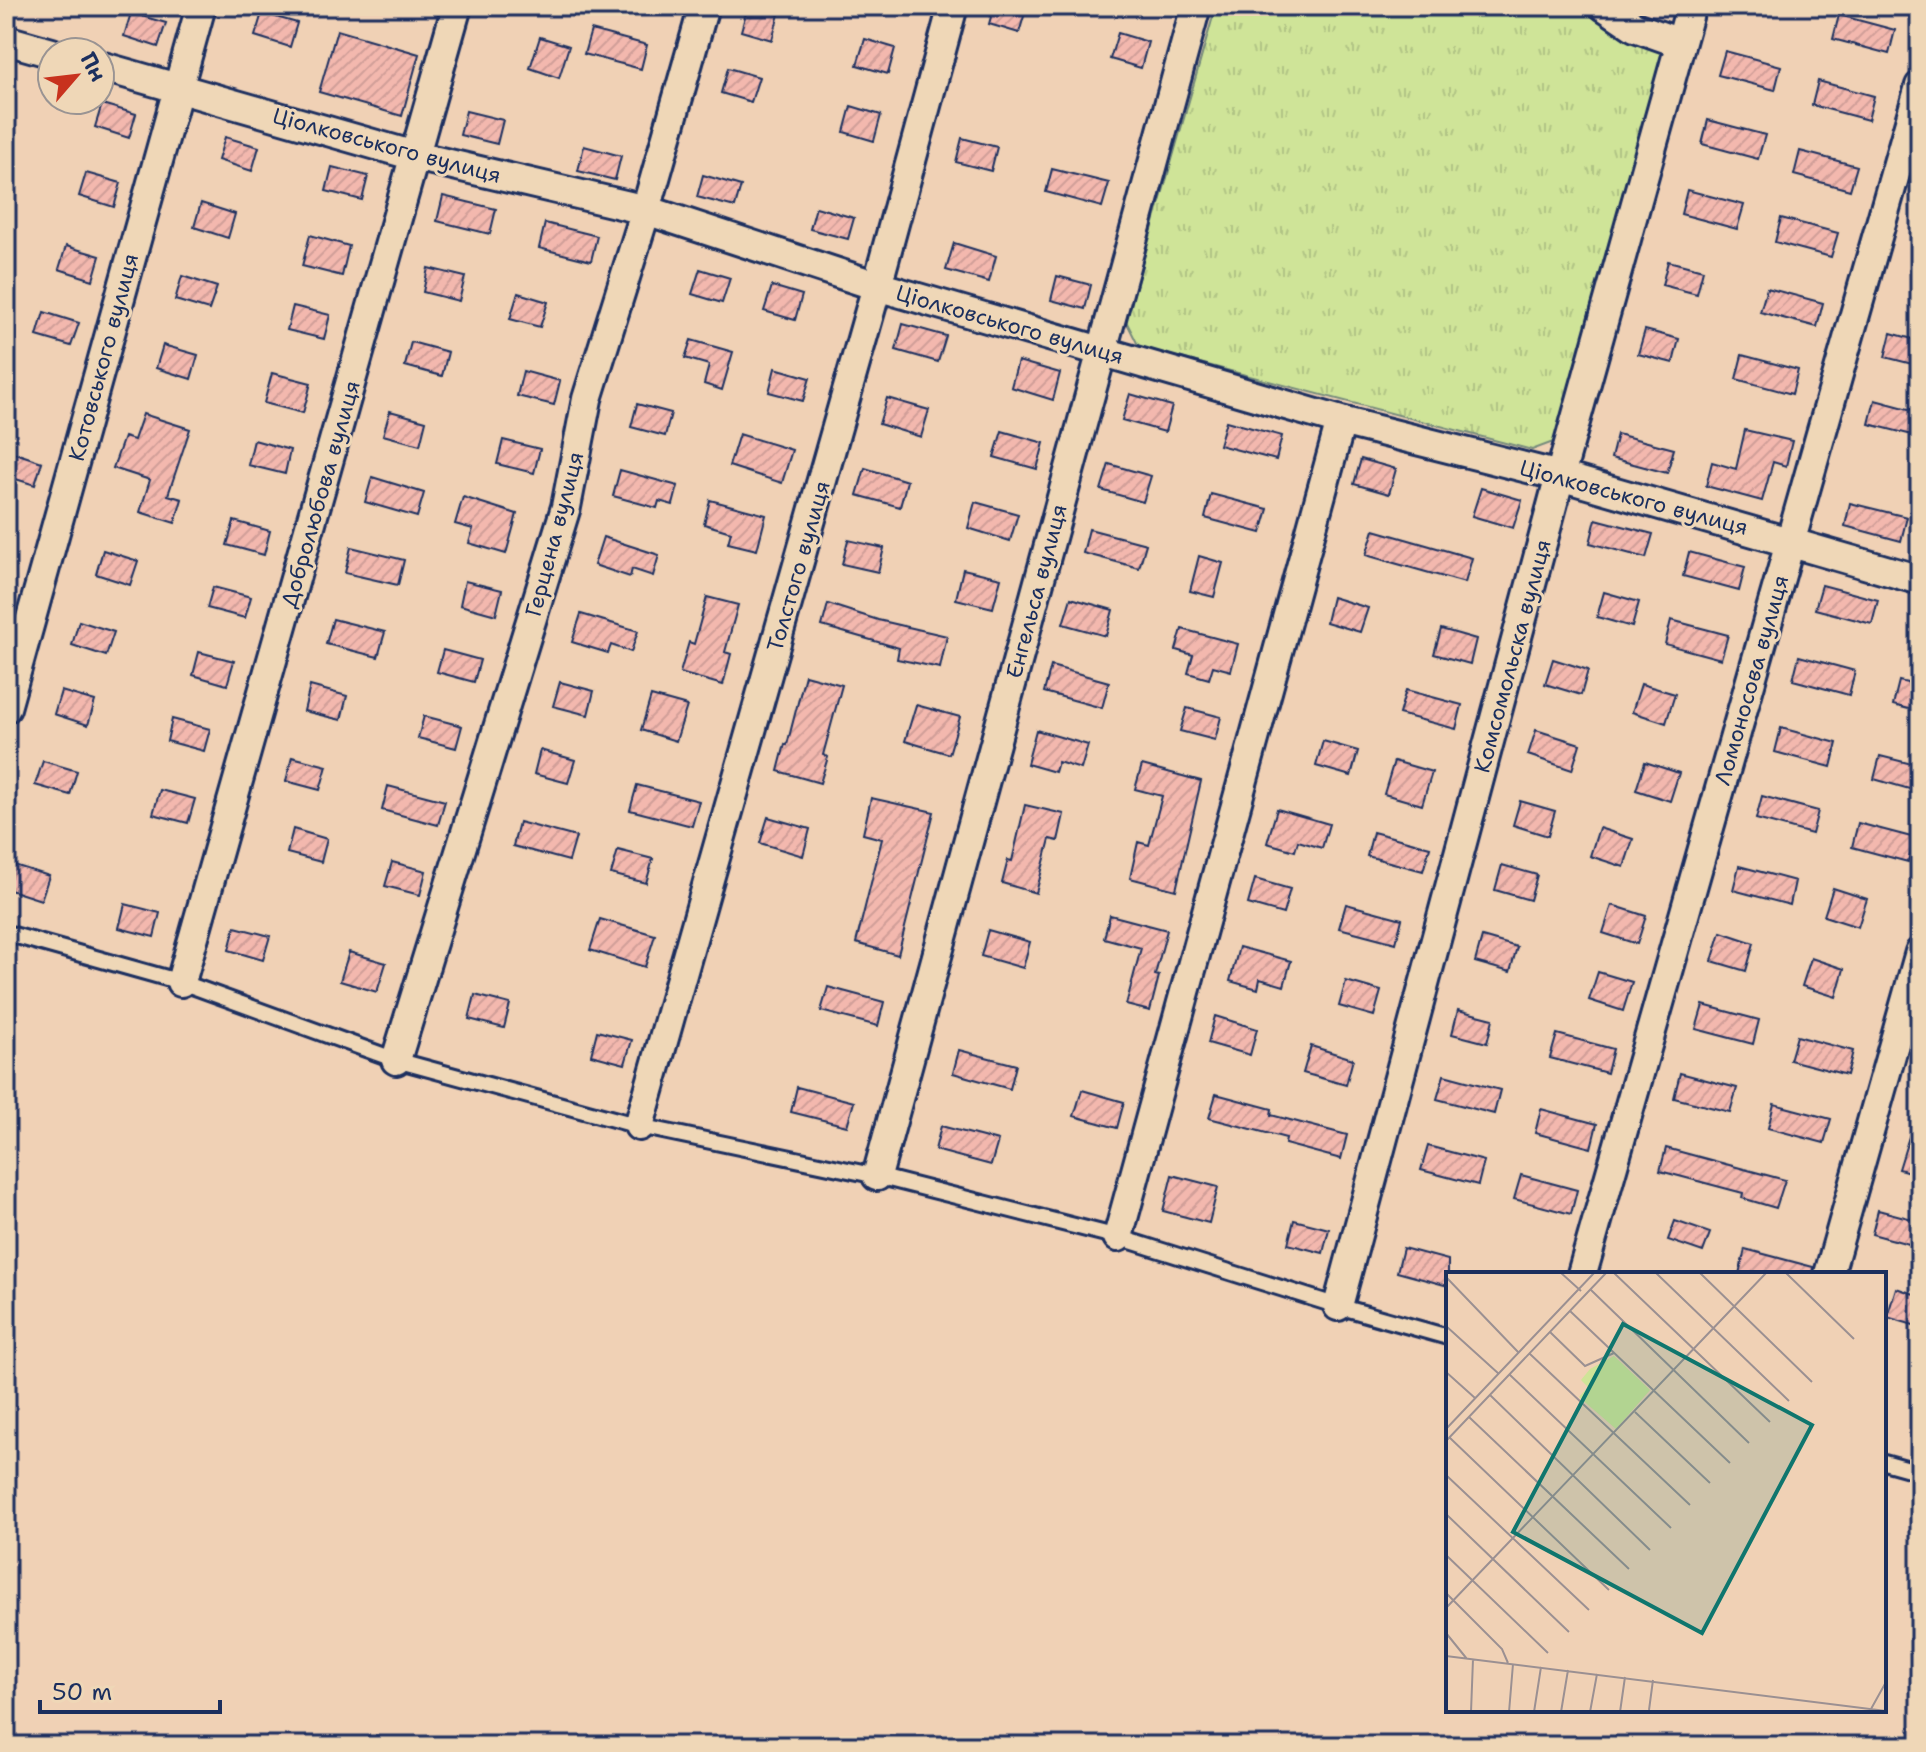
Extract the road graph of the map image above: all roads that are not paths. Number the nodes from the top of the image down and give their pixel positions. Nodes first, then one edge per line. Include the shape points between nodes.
1 (201, 6) edge
2 (457, 6) edge
3 (704, 6) edge
4 (953, 6) edge
5 (1196, 6) edge
6 (1604, 6) edge
7 (1691, 6) edge
8 (6, 40) edge
9 (1680, 43) junction
10 (36, 48) edge
11 (116, 71) edge
12 (1920, 86) edge
13 (178, 88) junction
14 (415, 156) junction
15 (646, 210) junction
16 (877, 286) junction
17 (1101, 351) junction
18 (1341, 421) junction
19 (1560, 476) junction
20 (1790, 541) junction
21 (1920, 580) edge
22 (6, 708) edge
23 (6, 933) edge
24 (1920, 952) edge
25 (181, 982) junction
26 (396, 1060) junction
27 (639, 1126) junction
28 (877, 1176) junction
29 (1118, 1237) junction
30 (1583, 1272) edge
31 (1830, 1272) edge
32 (1338, 1306) junction
33 (1446, 1336) edge
34 (1886, 1463) edge
35 (1920, 1472) edge

1 - 13 street, Котовського вулиця
2 - 14 street, Добролюбова вулиця
3 - 15 street, Герцена вулиця
4 - 16 street, Толстого вулиця
5 - 17 street, Енгельса вулиця
6 - 9 street via 1635,27
7 - 9 street, Комсомольска вулиця
8 - 10 street
9 - 19 street, Комсомольска вулиця
11 - 13 street, Ціолковського вулиця
12 - 20 street, Ломоносова вулиця
13 - 14 street, Ціолковського вулиця
13 - 22 street, Котовського вулиця
14 - 15 street, Ціолковського вулиця
14 - 25 street, Добролюбова вулиця
15 - 16 street, Ціолковського вулиця
15 - 26 street, Герцена вулиця via 587,399 566,507
16 - 17 street, Ціолковського вулиця
16 - 27 street, Толстого вулиця
17 - 18 street, Ціолковського вулиця
17 - 28 street, Енгельса вулиця
18 - 19 street, Ціолковського вулиця
18 - 29 street
19 - 20 street, Ціолковського вулиця
19 - 32 street, Комсомольска вулиця
20 - 21 street, Ціолковського вулиця
20 - 30 street, Ломоносова вулиця
23 - 25 lane
24 - 31 street
25 - 26 lane
26 - 27 lane
27 - 28 lane
28 - 29 lane
29 - 32 lane
32 - 33 lane
34 - 35 lane

